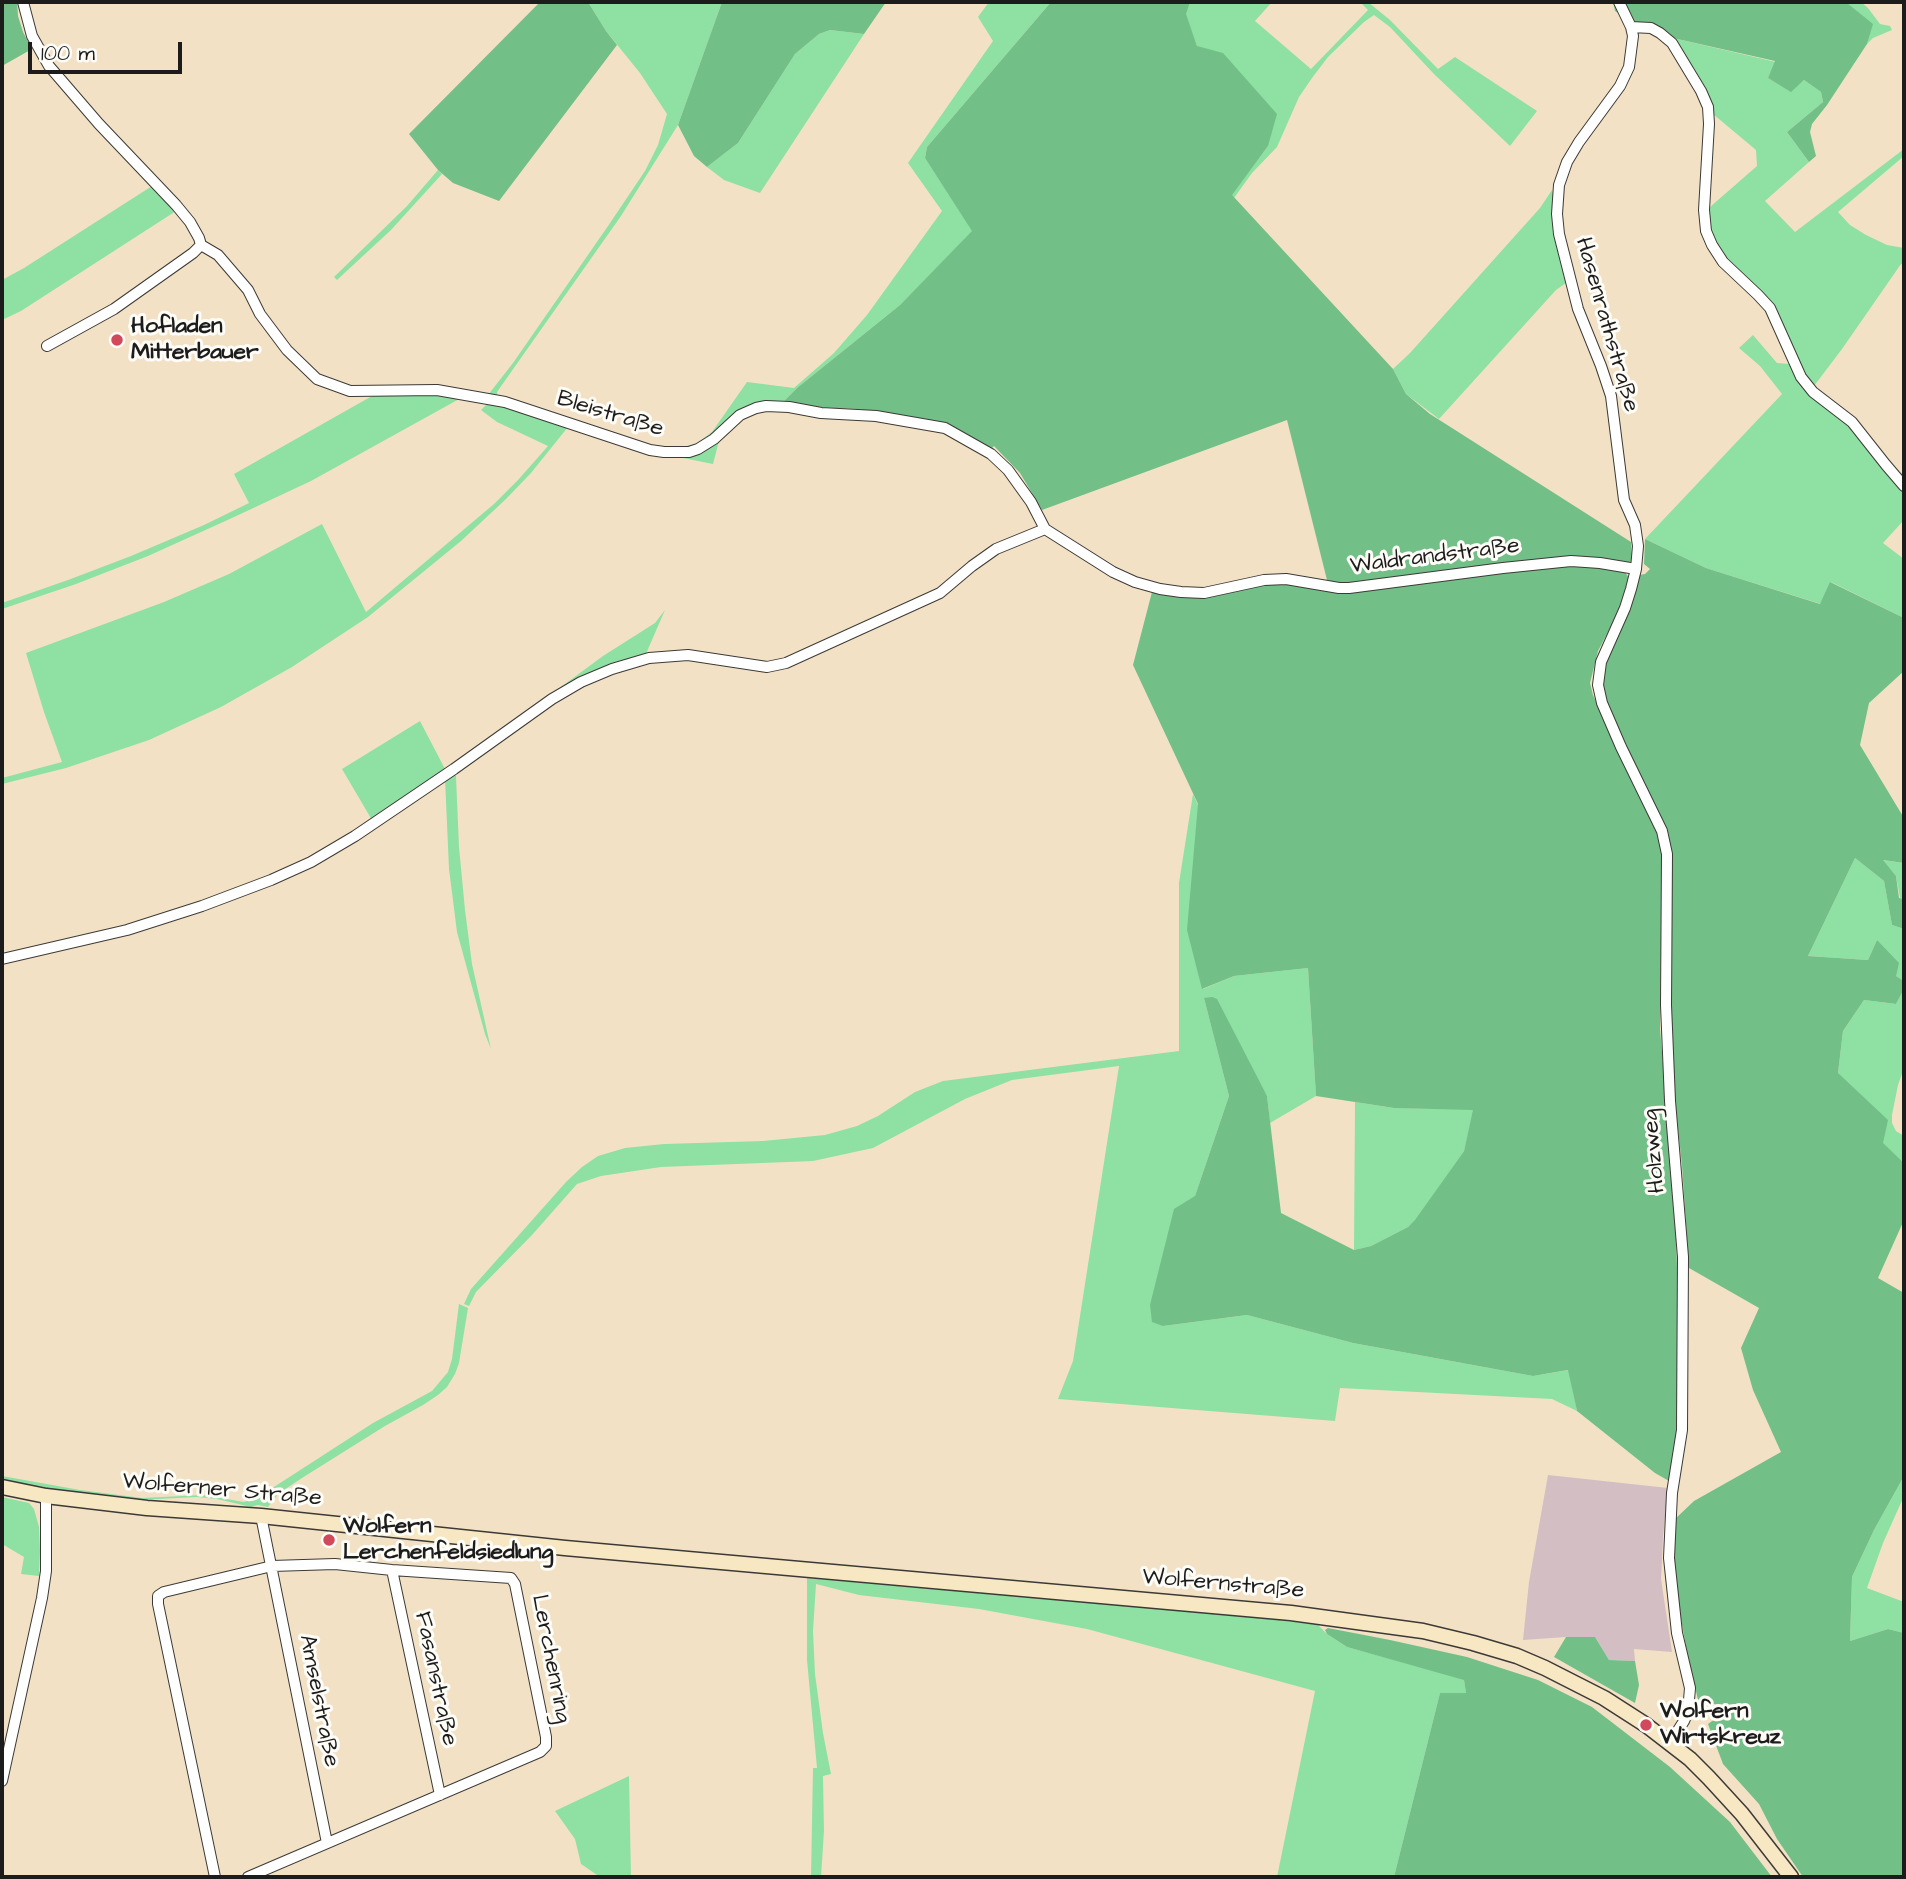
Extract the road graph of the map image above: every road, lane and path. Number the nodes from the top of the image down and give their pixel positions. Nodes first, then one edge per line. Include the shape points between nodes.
1 (23, 2) edge
2 (1619, 2) edge
3 (1631, 27) junction
4 (201, 245) junction
5 (47, 346) dead end
6 (1904, 486) edge
7 (1045, 529) junction
8 (1636, 569) junction
9 (2, 958) edge
10 (2, 1487) edge
11 (46, 1496) junction
12 (261, 1516) junction
13 (565, 1548) joint
14 (272, 1566) junction
15 (392, 1570) junction
16 (1670, 1743) junction
17 (2, 1781) edge
18 (440, 1795) junction
19 (327, 1843) junction
20 (215, 1877) edge
21 (248, 1877) edge
22 (1791, 1877) edge

1 - 4 street via 32,36 49,66 176,205
2 - 3 street, Hasenrathstraße
3 - 6 street via 1651,28 1672,43 1708,107 1704,210 1712,245 1770,308 1801,377 1853,422
3 - 8 street, Hasenrathstraße via 1633,47 1625,77 1567,162 1559,185 1557,214 1578,309 1611,396 1624,500 1638,545
4 - 5 street via 114,309
4 - 7 street, Bleistraße via 218,255 248,290 287,350 317,379 350,391 437,390 505,402 664,452 698,449 740,415 766,406 945,428 991,454 1008,470
7 - 8 street, Waldrandstraße via 1113,572 1181,592 1204,593 1286,579 1349,588 1571,561
7 - 9 street via 996,548 940,593 786,663 767,667 688,655 649,658 612,669 552,699 443,777 311,862 127,930
8 - 16 street, Holzweg via 1601,662 1598,685 1621,747 1662,831 1667,854 1666,1005 1683,1256 1682,1430 1672,1493 1669,1558 1677,1633 1690,1688 1688,1712
10 - 11 main road, Wolferner Straße
11 - 12 main road, Wolferner Straße
11 - 17 street via 42,1598
12 - 13 main road, Wolferner Straße
12 - 14 street
13 - 16 main road, Wolfernstraße via 1291,1613 1423,1631 1545,1668 1604,1698
14 - 15 street, Lerchenring via 335,1564
14 - 19 street, Amselstraße
14 - 20 street, Lerchenring via 158,1596
15 - 18 street, Fasanstraße
15 - 18 street, Lerchenring via 511,1578 515,1584 546,1746
16 - 22 main road, Wolfernstraße via 1742,1814
18 - 19 street, Lerchenring
19 - 21 street, Lerchenring

